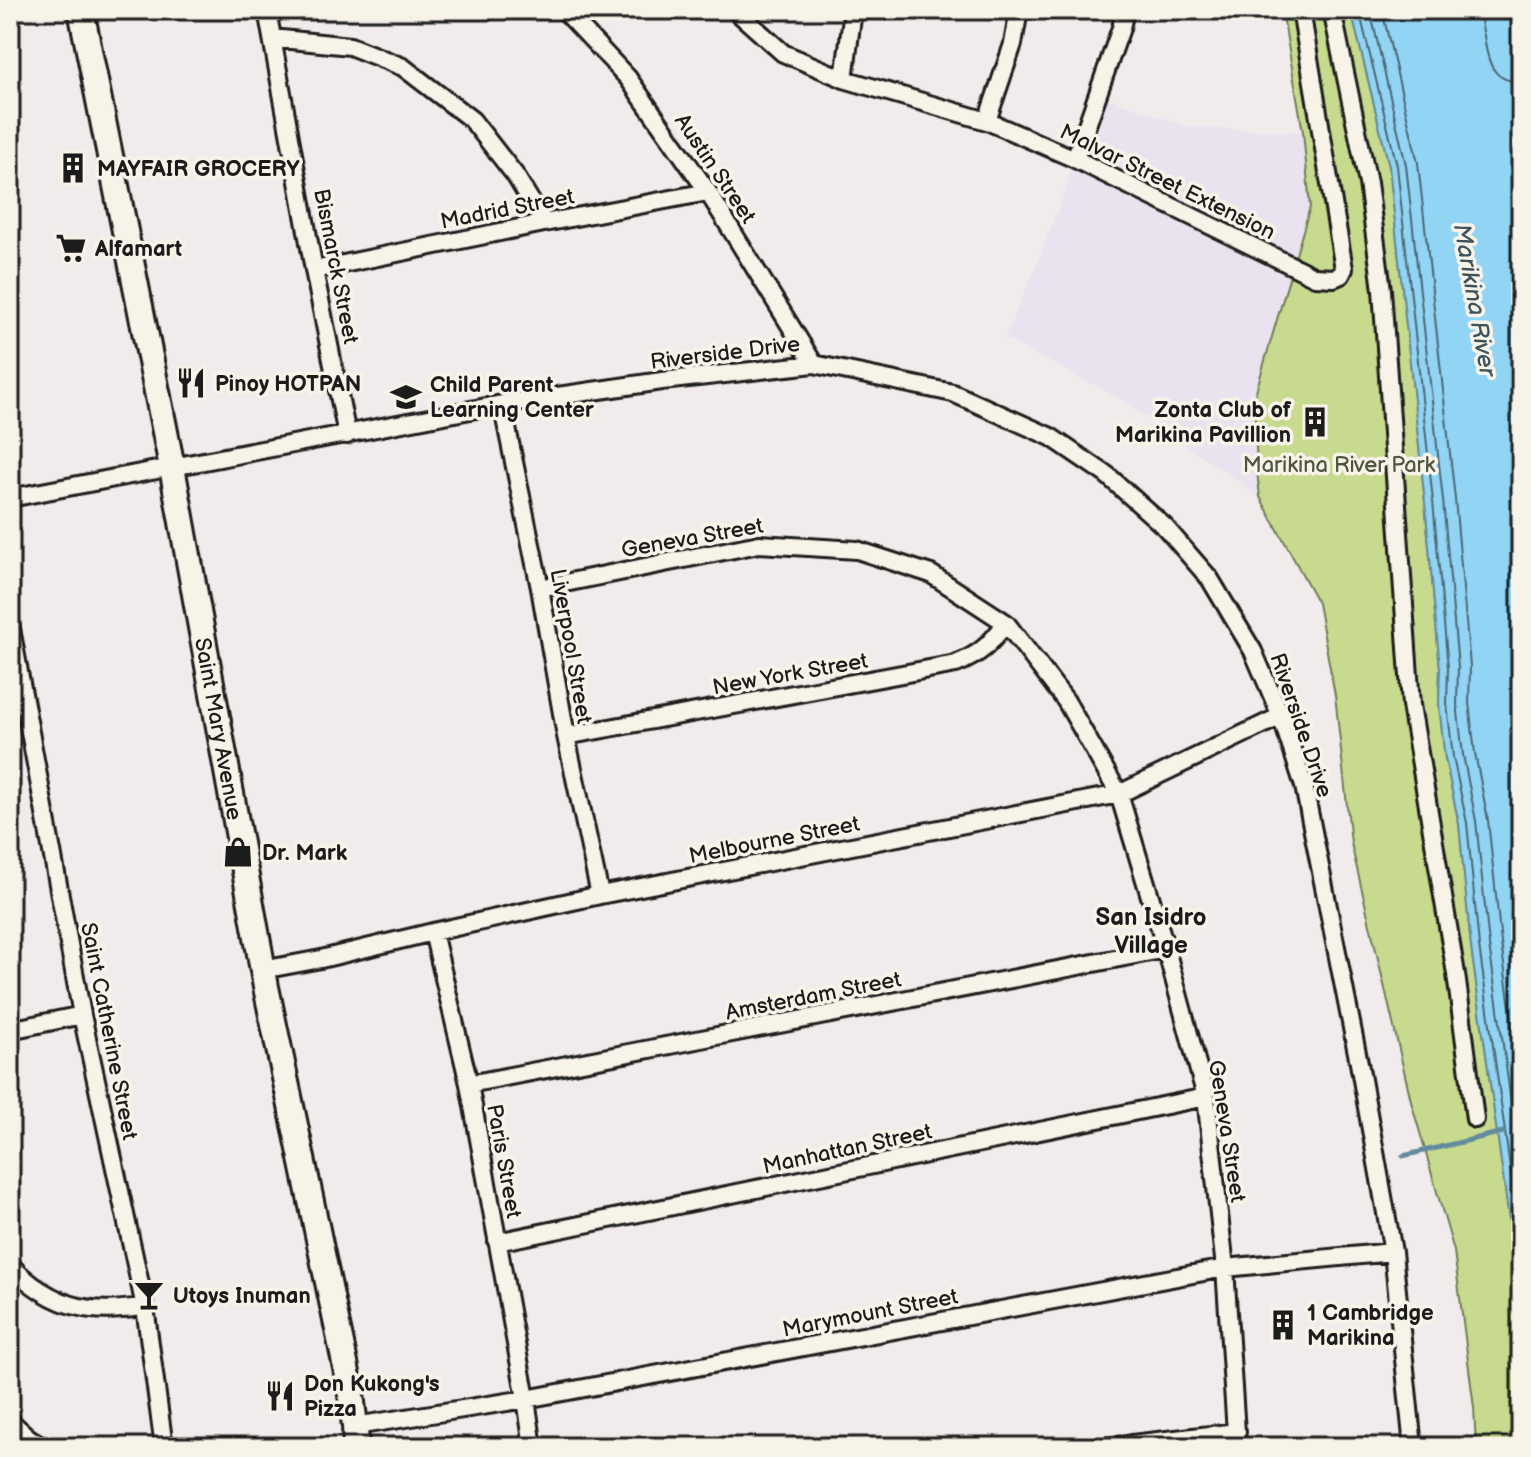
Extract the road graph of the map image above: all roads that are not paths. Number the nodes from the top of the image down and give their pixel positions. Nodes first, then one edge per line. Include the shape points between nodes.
1 (81, 10) edge
2 (267, 10) edge
3 (564, 10) edge
4 (735, 10) edge
5 (853, 10) edge
6 (1019, 10) edge
7 (1125, 10) edge
8 (1301, 10) edge
9 (1332, 10) edge
10 (272, 38) junction
11 (844, 79) junction
12 (987, 121) junction
13 (1075, 159) junction
14 (708, 192) junction
15 (544, 223) junction
16 (314, 270) junction
17 (814, 364) junction
18 (502, 404) junction
19 (347, 435) junction
20 (172, 467) junction
21 (10, 498) edge
22 (540, 588) junction
23 (10, 623) edge
24 (1006, 623) junction
25 (14, 666) edge
26 (1281, 716) junction
27 (566, 736) junction
28 (1119, 794) junction
29 (600, 895) junction
30 (433, 932) junction
31 (1166, 949) junction
32 (262, 970) junction
33 (82, 1015) junction
34 (10, 1030) edge
35 (469, 1084) junction
36 (1206, 1097) junction
37 (1475, 1119) dead end
38 (497, 1242) junction
39 (1393, 1252) junction
40 (10, 1264) edge
41 (1225, 1268) junction
42 (145, 1307) junction
43 (526, 1399) junction
44 (10, 1421) edge
45 (356, 1436) edge
46 (1237, 1439) edge
47 (44, 1447) edge
48 (164, 1447) edge
49 (533, 1447) edge
50 (1106, 1447) edge
51 (1413, 1447) edge

1 - 20 street, Saint Mary Avenue
2 - 10 street, Bismarck Street
3 - 14 street, Austin Street via 628,78
4 - 11 street, Malvar Street Extension via 783,53
5 - 11 street
6 - 12 street
7 - 13 street
8 - 13 street, Malvar Street Extension via 1341,275 1315,277
9 - 37 street via 1368,183 1382,290 1411,705
10 - 15 street via 350,46 403,67 472,120
10 - 16 street, Bismarck Street
11 - 12 street, Malvar Street Extension
12 - 13 street, Malvar Street Extension
14 - 15 street, Madrid Street
14 - 17 street, Austin Street
15 - 16 street, Madrid Street
16 - 19 street, Bismarck Street
17 - 18 street, Riverside Drive
17 - 26 street, Riverside Drive via 953,393 1051,437 1107,475 1165,527 1210,579 1253,651
18 - 19 street, Riverside Drive
18 - 22 street, Liverpool Street
19 - 20 street, Riverside Drive
20 - 21 street, Riverside Drive
20 - 32 street, Saint Mary Avenue
22 - 24 street, Geneva Street via 759,544 857,550 931,574
22 - 27 street, Liverpool Street
23 - 25 street, Saint Catherine Street
24 - 27 street, New York Street via 989,645 956,664
24 - 28 street, Geneva Street via 1066,701
25 - 33 street, Saint Catherine Street
26 - 28 street, Melbourne Street
26 - 39 street, Riverside Drive via 1304,786
27 - 29 street, Liverpool Street
28 - 29 street, Melbourne Street
28 - 31 street, Geneva Street
29 - 30 street, Melbourne Street
30 - 32 street, Melbourne Street
30 - 35 street, Paris Street
31 - 35 street, Amsterdam Street
31 - 36 street, Geneva Street
32 - 45 street, Saint Mary Avenue
33 - 34 street
33 - 42 street, Saint Catherine Street
35 - 38 street, Paris Street
36 - 38 street, Manhattan Street
36 - 41 street, Geneva Street
38 - 43 street, Paris Street
39 - 41 street, Marymount Street
39 - 51 street, Riverside Drive
40 - 42 street via 42,1291 82,1308
41 - 43 street, Marymount Street
41 - 46 street, Geneva Street
42 - 48 street, Saint Catherine Street
43 - 45 street, Marymount Street
43 - 49 street, Paris Street
44 - 47 street
46 - 50 street

